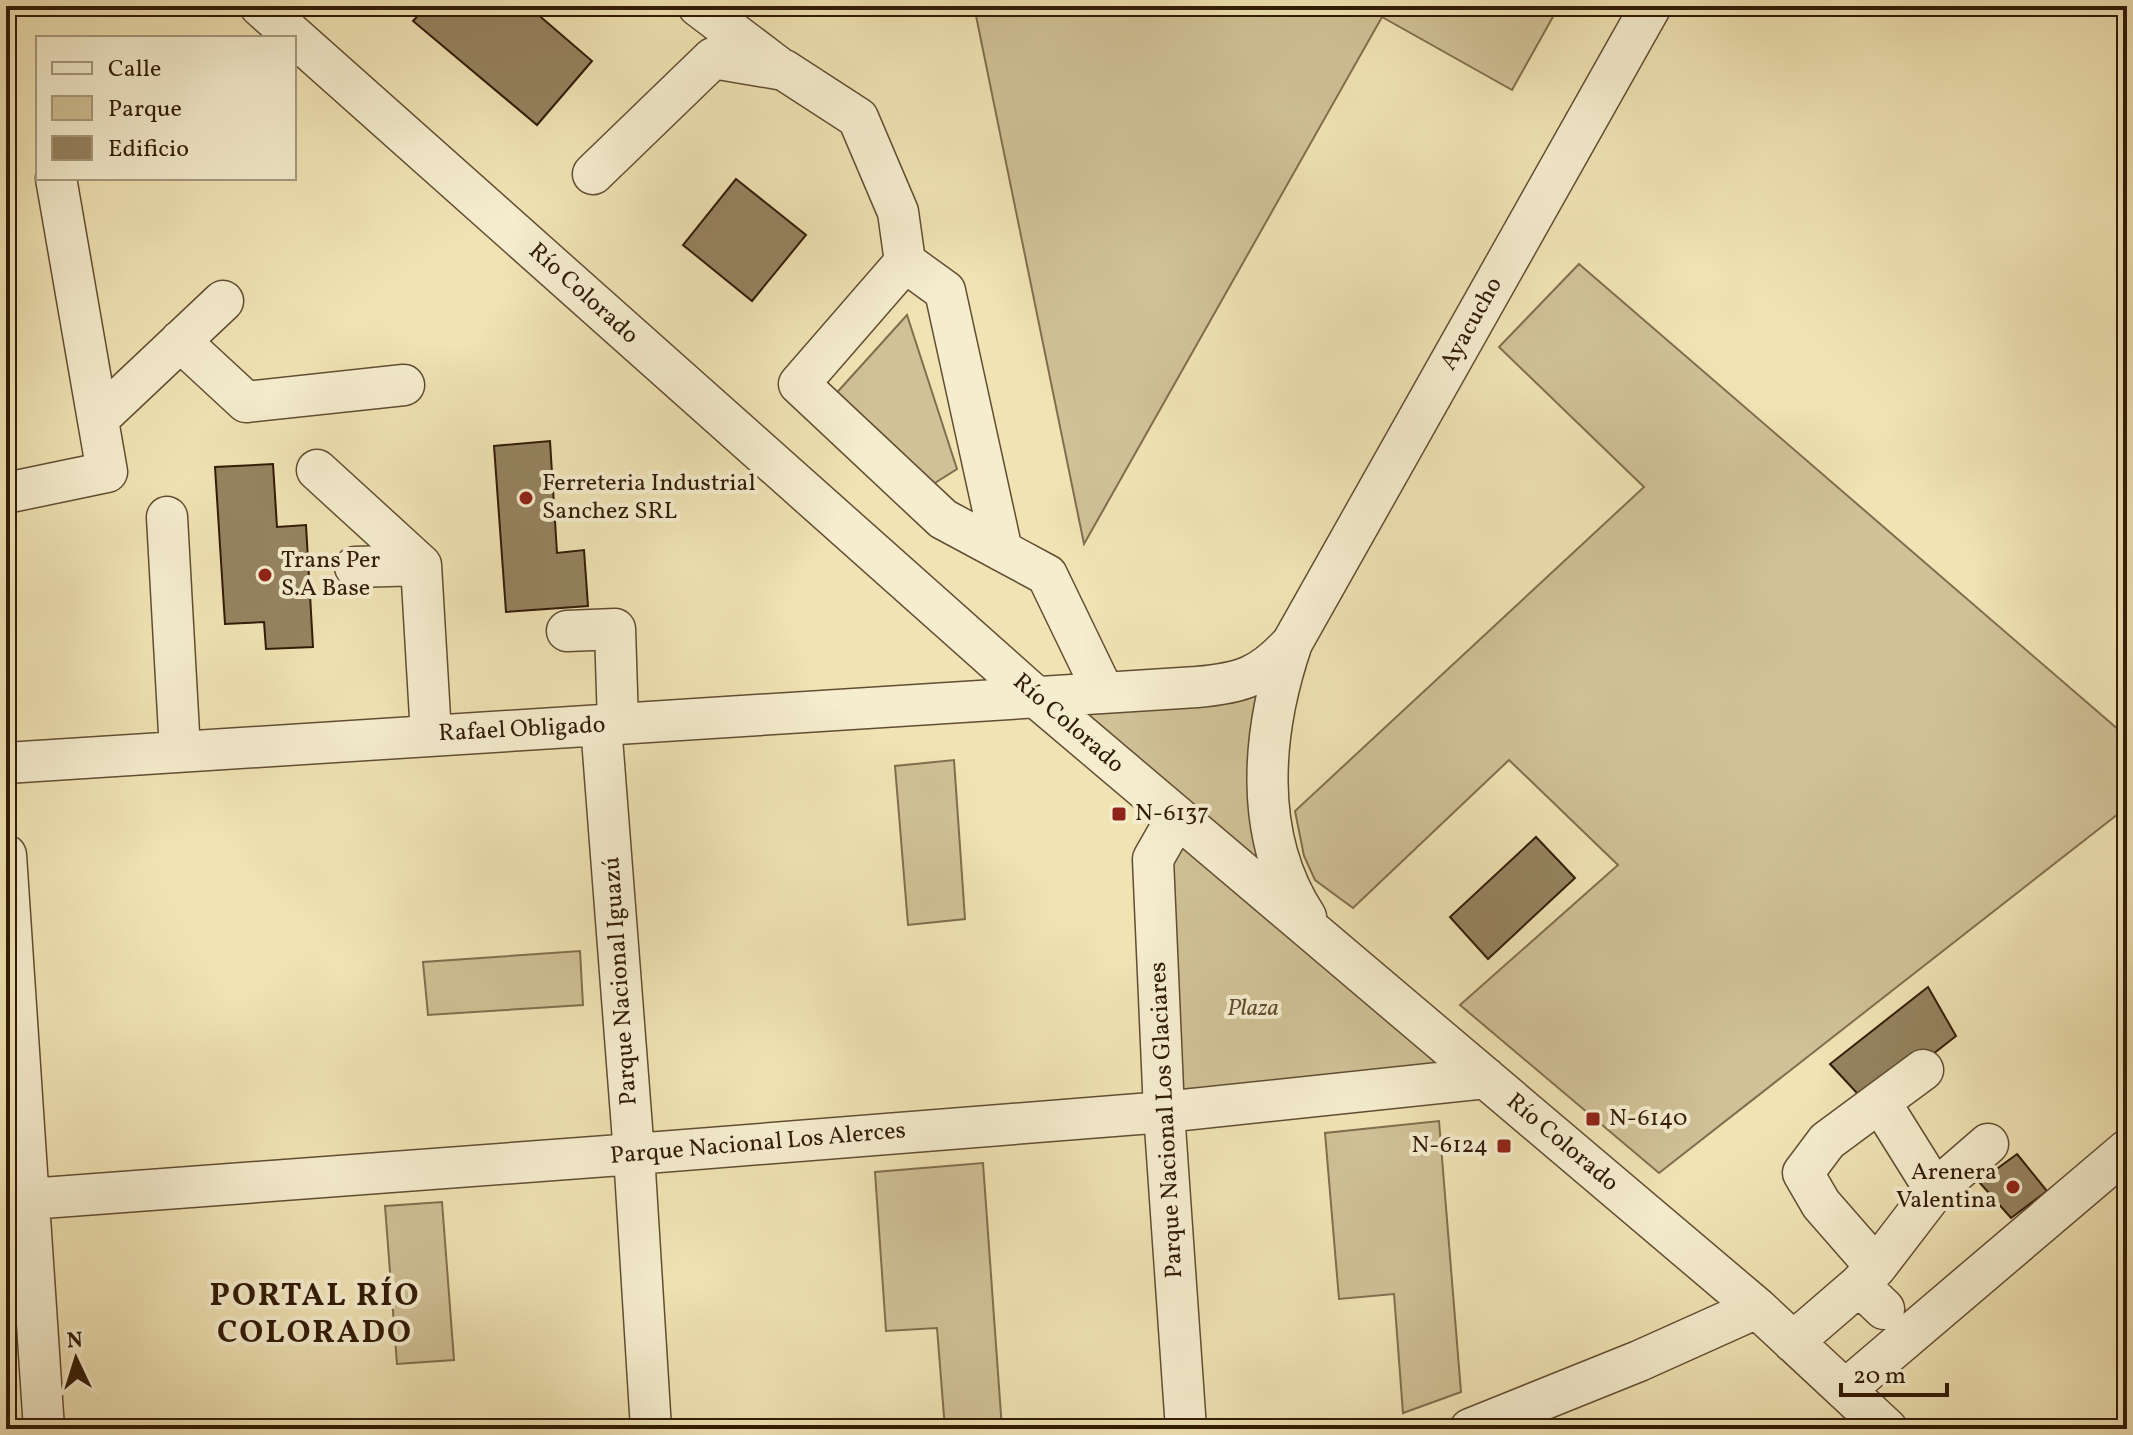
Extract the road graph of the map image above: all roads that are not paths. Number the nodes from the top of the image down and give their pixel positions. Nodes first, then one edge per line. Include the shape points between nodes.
1 (260, 6) edge
2 (698, 6) edge
3 (1651, 6) edge
4 (294, 36) edge
5 (296, 38) edge
6 (784, 70) junction
7 (593, 174) dead end
8 (56, 180) edge
9 (905, 262) junction
10 (223, 301) dead end
11 (180, 341) junction
12 (404, 385) dead end
13 (98, 419) junction
14 (317, 470) dead end
15 (6, 493) edge
16 (167, 517) dead end
17 (1002, 551) junction
18 (421, 565) junction
19 (355, 567) dead end
20 (567, 631) dead end
21 (1292, 643) junction
22 (1104, 693) junction
23 (1037, 698) junction
24 (610, 724) junction
25 (431, 735) junction
26 (180, 751) junction
27 (6, 763) edge
28 (1177, 817) junction
29 (6, 855) edge
30 (1319, 937) junction
31 (1923, 1070) dead end
32 (1486, 1078) junction
33 (1880, 1102) junction
34 (1164, 1112) junction
35 (1988, 1144) dead end
36 (2127, 1150) edge
37 (634, 1154) junction
38 (1935, 1190) junction
39 (29, 1199) junction
40 (1873, 1287) junction
41 (1757, 1308) junction
42 (1793, 1342) junction
43 (1845, 1390) junction
44 (44, 1429) edge
45 (651, 1429) edge
46 (1186, 1429) edge
47 (1470, 1429) edge
48 (1887, 1429) edge

1 - 4 street, Río Colorado
2 - 6 street
3 - 21 street, Ayacucho
5 - 23 street, Río Colorado
6 - 7 street via 713,58
6 - 9 street via 858,118 898,212
8 - 13 street
9 - 17 street via 945,291
9 - 17 street via 799,384 943,519
10 - 11 street
11 - 12 street via 246,402
11 - 13 street
13 - 15 street via 107,472
14 - 18 street
16 - 26 street
17 - 22 street via 1047,575
18 - 19 street
18 - 25 street
20 - 24 street, Parque Nacional Iguazú via 615,629
21 - 22 street, Ayacucho via 1261,672 1240,680
21 - 30 street, Ayacucho via 1269,739 1269,805 1283,871
22 - 23 street, Ayacucho
23 - 24 street, Rafael Obligado
23 - 28 street, Río Colorado
24 - 25 street, Rafael Obligado
24 - 37 street, Parque Nacional Iguazú
25 - 26 street, Rafael Obligado
26 - 27 street, Rafael Obligado
28 - 30 street, Río Colorado
28 - 34 street, Parque Nacional Los Glaciares via 1153,859
29 - 39 street
30 - 32 street, Río Colorado
31 - 33 street
32 - 34 street, Parque Nacional Los Alerces
32 - 41 street, Río Colorado
33 - 38 street
33 - 40 street via 1827,1141 1803,1173
34 - 37 street, Parque Nacional Los Alerces
34 - 46 street, Parque Nacional Los Glaciares
35 - 38 street
36 - 43 street
37 - 39 street, Parque Nacional Los Alerces
37 - 45 street, Parque Nacional Iguazú
38 - 40 street
39 - 44 street
40 - 42 street
41 - 42 street, Río Colorado
41 - 47 street
42 - 43 street, Río Colorado
43 - 48 street, Río Colorado

